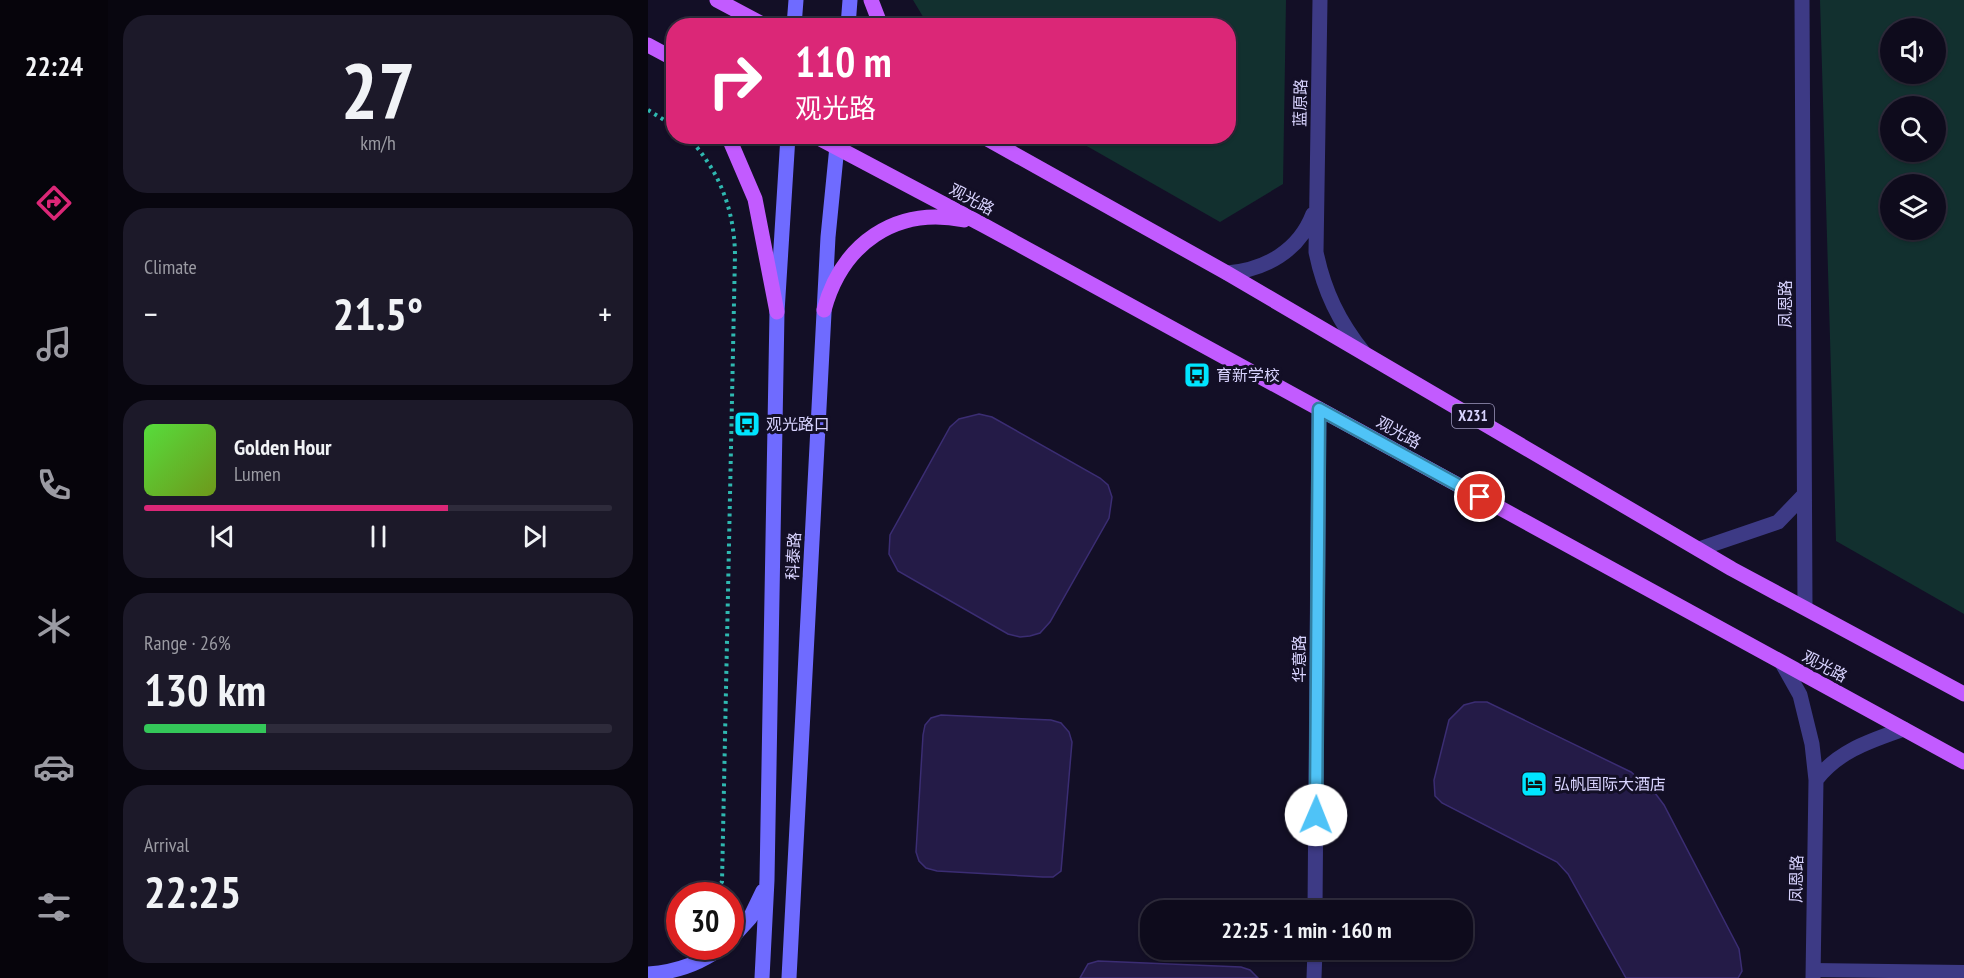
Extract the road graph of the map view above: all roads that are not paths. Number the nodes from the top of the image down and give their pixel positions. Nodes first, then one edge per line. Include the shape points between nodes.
1 (717, 0) edge
2 (796, 0) edge
3 (850, 0) edge
4 (871, 0) edge
5 (1320, 0) edge
6 (1802, 0) edge
7 (751, 18) edge
8 (795, 18) edge
9 (849, 18) edge
10 (878, 18) edge
11 (651, 47) edge
12 (666, 55) edge
13 (666, 61) edge
14 (731, 144) edge
15 (788, 144) edge
16 (837, 144) edge
17 (841, 144) edge
18 (996, 144) edge
19 (1316, 206) junction
20 (985, 226) junction
21 (1227, 273) junction
22 (824, 310) junction
23 (777, 312) junction
24 (1364, 353) junction
25 (1319, 409) junction
26 (1804, 495) junction
27 (1699, 549) junction
28 (1805, 607) junction
29 (1782, 663) junction
30 (1964, 694) edge
31 (1904, 729) junction
32 (1964, 762) edge
33 (1816, 780) junction
34 (767, 880) junction
35 (1315, 900) edge
36 (744, 925) edge
37 (703, 960) edge
38 (1315, 960) edge
39 (1964, 972) edge
40 (648, 974) edge
41 (1813, 974) edge
42 (762, 978) edge
43 (789, 978) edge
44 (1314, 978) edge

1 - 7 main road
2 - 8 main road
3 - 9 main road
4 - 10 main road
5 - 19 street, 蓝原路
6 - 26 street, 凤恩路
11 - 12 main road
11 - 13 main road
14 - 23 main road via 755,199
15 - 23 main road, 科泰路
16 - 22 main road, 科泰路
17 - 20 main road, 观光路
18 - 21 main road, X231
19 - 21 street, 蓝原路 via 1301,236 1276,259
19 - 24 street, 蓝原路 via 1320,274 1337,316
20 - 22 main road via 949,217 911,219 893,225 868,239 848,259 833,283
20 - 25 main road, 观光路
21 - 24 main road, X231
22 - 43 main road, 科泰路
23 - 34 main road, 科泰路
24 - 27 main road, X231
25 - 29 main road, 观光路
25 - 35 street, 华意路
26 - 27 street via 1778,522
26 - 28 street, 凤恩路
27 - 28 main road, X231
28 - 30 main road, X231
29 - 31 main road, 观光路
29 - 33 street, 凤恩路 via 1800,695
31 - 32 main road, 观光路
31 - 33 street via 1859,745 1825,768
33 - 41 street, 凤恩路
34 - 36 main road
34 - 42 main road, 科泰路
37 - 40 main road via 684,968
38 - 44 street
39 - 41 lane

